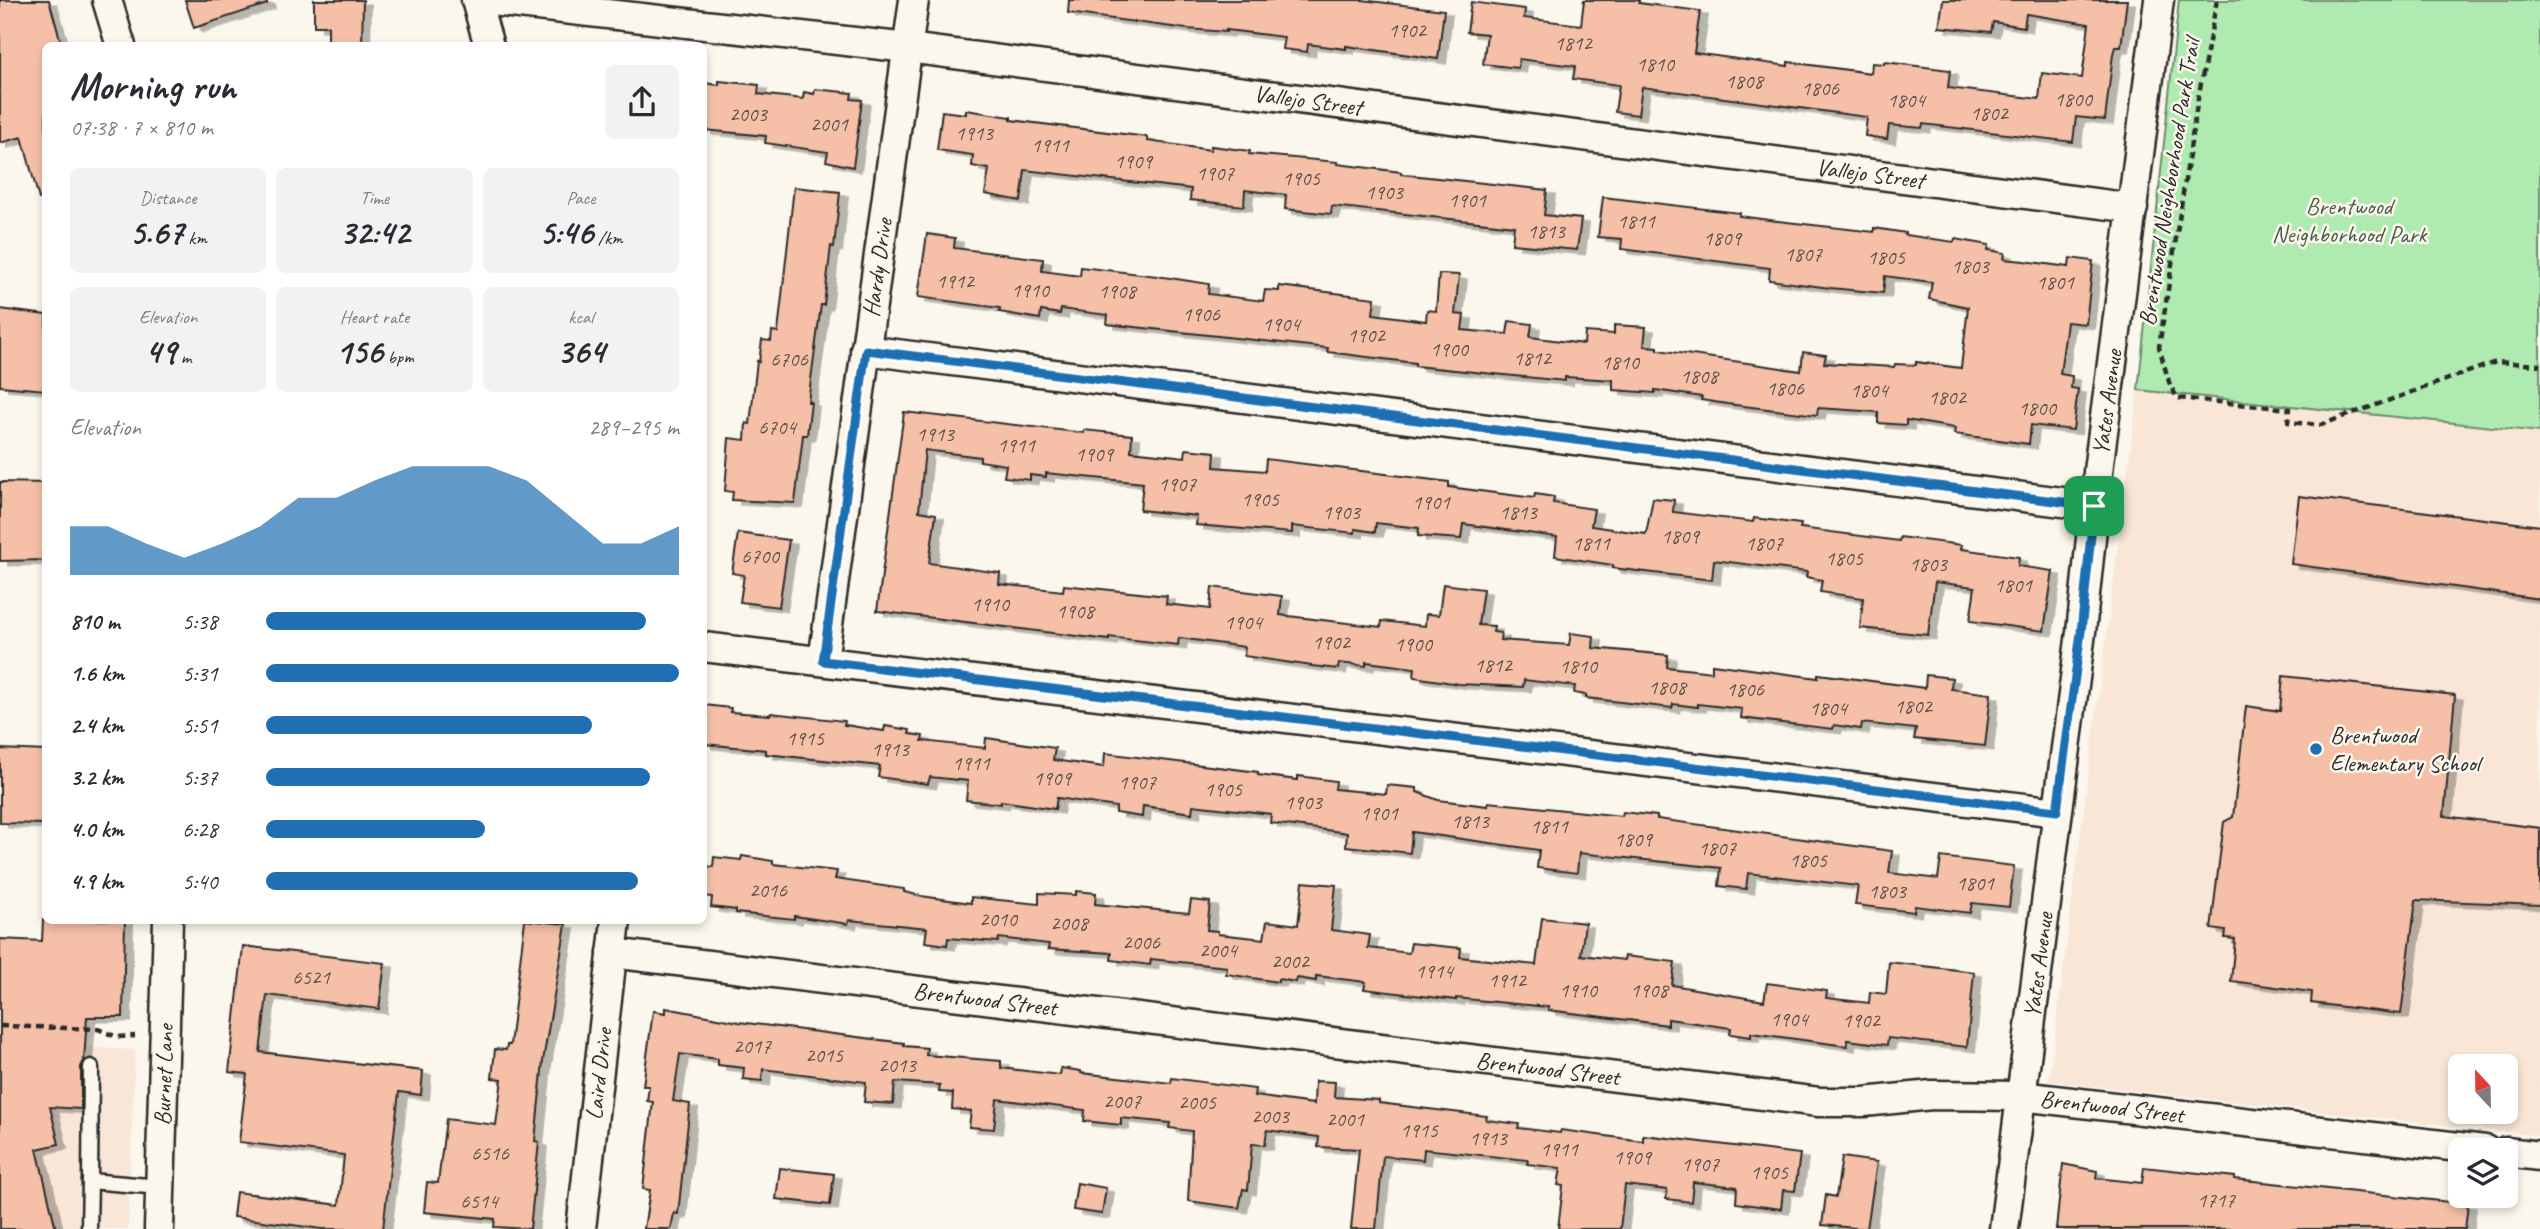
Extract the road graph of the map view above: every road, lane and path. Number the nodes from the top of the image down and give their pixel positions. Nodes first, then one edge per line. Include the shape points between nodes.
1 (107, 0) edge
2 (476, 0) edge
3 (483, 0) edge
4 (914, 0) edge
5 (2160, 0) edge
6 (2217, 0) edge
7 (120, 42) edge
8 (488, 42) edge
9 (908, 48) junction
10 (2133, 208) junction
11 (866, 350) junction
12 (2540, 365) edge
13 (2094, 506) junction
14 (707, 646) edge
15 (823, 661) junction
16 (2057, 811) junction
17 (168, 924) edge
18 (616, 924) edge
19 (612, 953) junction
20 (0, 1026) edge
21 (135, 1036) dead end
22 (91, 1067) dead end
23 (2021, 1096) junction
24 (2448, 1146) edge
25 (2518, 1153) edge
26 (2540, 1156) edge
27 (90, 1181) junction
28 (160, 1187) junction
29 (89, 1229) edge
30 (159, 1229) edge
31 (581, 1229) edge
32 (2004, 1229) edge

1 - 7 street
2 - 8 street
3 - 9 street, Vallejo Street
4 - 9 street, Hardy Drive
5 - 10 street, Yates Avenue
6 - 12 path, Brentwood Neighborhood Park Trail via 2159,347 2177,398 2290,409 2288,422 2320,425 2496,362
9 - 10 street, Vallejo Street
9 - 11 street, Hardy Drive
10 - 13 street, Yates Avenue
11 - 13 street
11 - 15 street, Hardy Drive
13 - 16 street, Yates Avenue
14 - 15 street
15 - 16 street
16 - 23 street, Yates Avenue
17 - 28 street, Burnet Lane
18 - 19 street, Laird Drive
19 - 23 street, Brentwood Street via 1819,1102 1932,1095
19 - 31 street, Laird Drive
20 - 21 path via 98,1029 117,1037
22 - 27 lane
23 - 24 street, Brentwood Street
23 - 32 street, Yates Avenue
25 - 26 street
27 - 28 lane
27 - 29 lane
28 - 30 street, Burnet Lane

